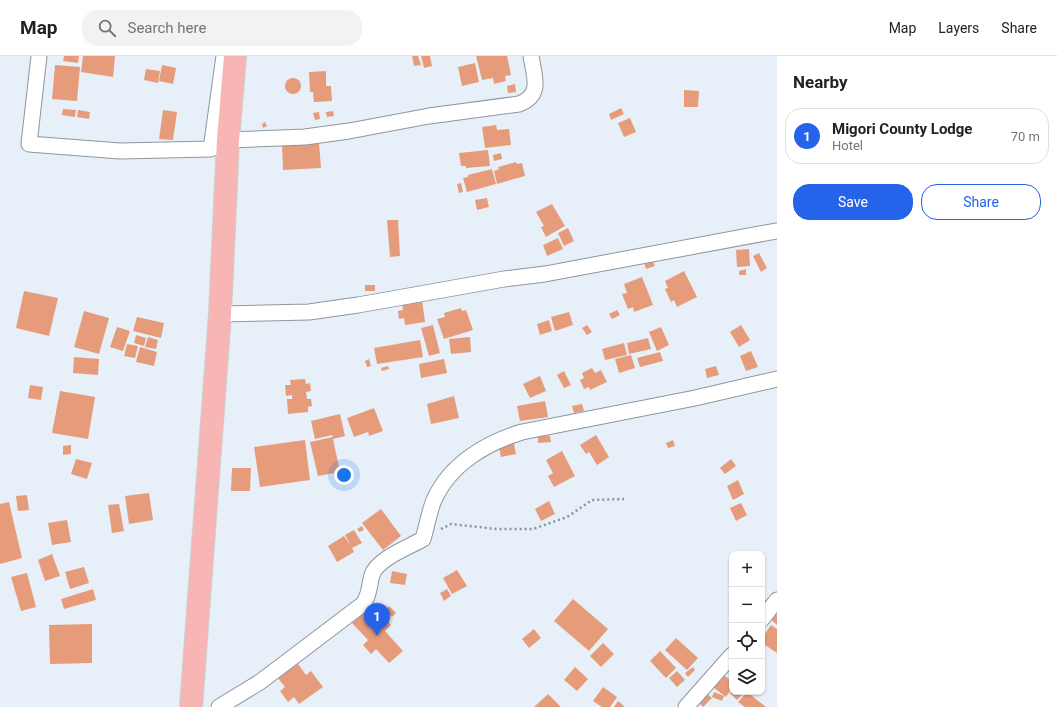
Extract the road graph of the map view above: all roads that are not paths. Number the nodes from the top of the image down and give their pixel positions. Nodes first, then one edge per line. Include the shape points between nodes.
1 (39, 56) edge
2 (224, 56) edge
3 (235, 56) edge
4 (531, 56) edge
5 (228, 140) junction
6 (776, 231) edge
7 (220, 314) junction
8 (777, 379) edge
9 (777, 600) edge
10 (765, 615) edge
11 (729, 658) edge
12 (191, 707) edge
13 (219, 707) edge
14 (686, 707) edge

1 - 2 street via 29,144 120,151 211,149
3 - 5 highway
4 - 5 street via 534,92 532,97 519,104 305,137
5 - 7 highway
6 - 7 street via 545,274 351,306 309,312
7 - 12 highway
8 - 13 street via 696,398 522,432 504,437 468,458 450,474 434,501 423,539 378,565 372,575 366,600 358,609 260,682
9 - 10 street
11 - 14 street

